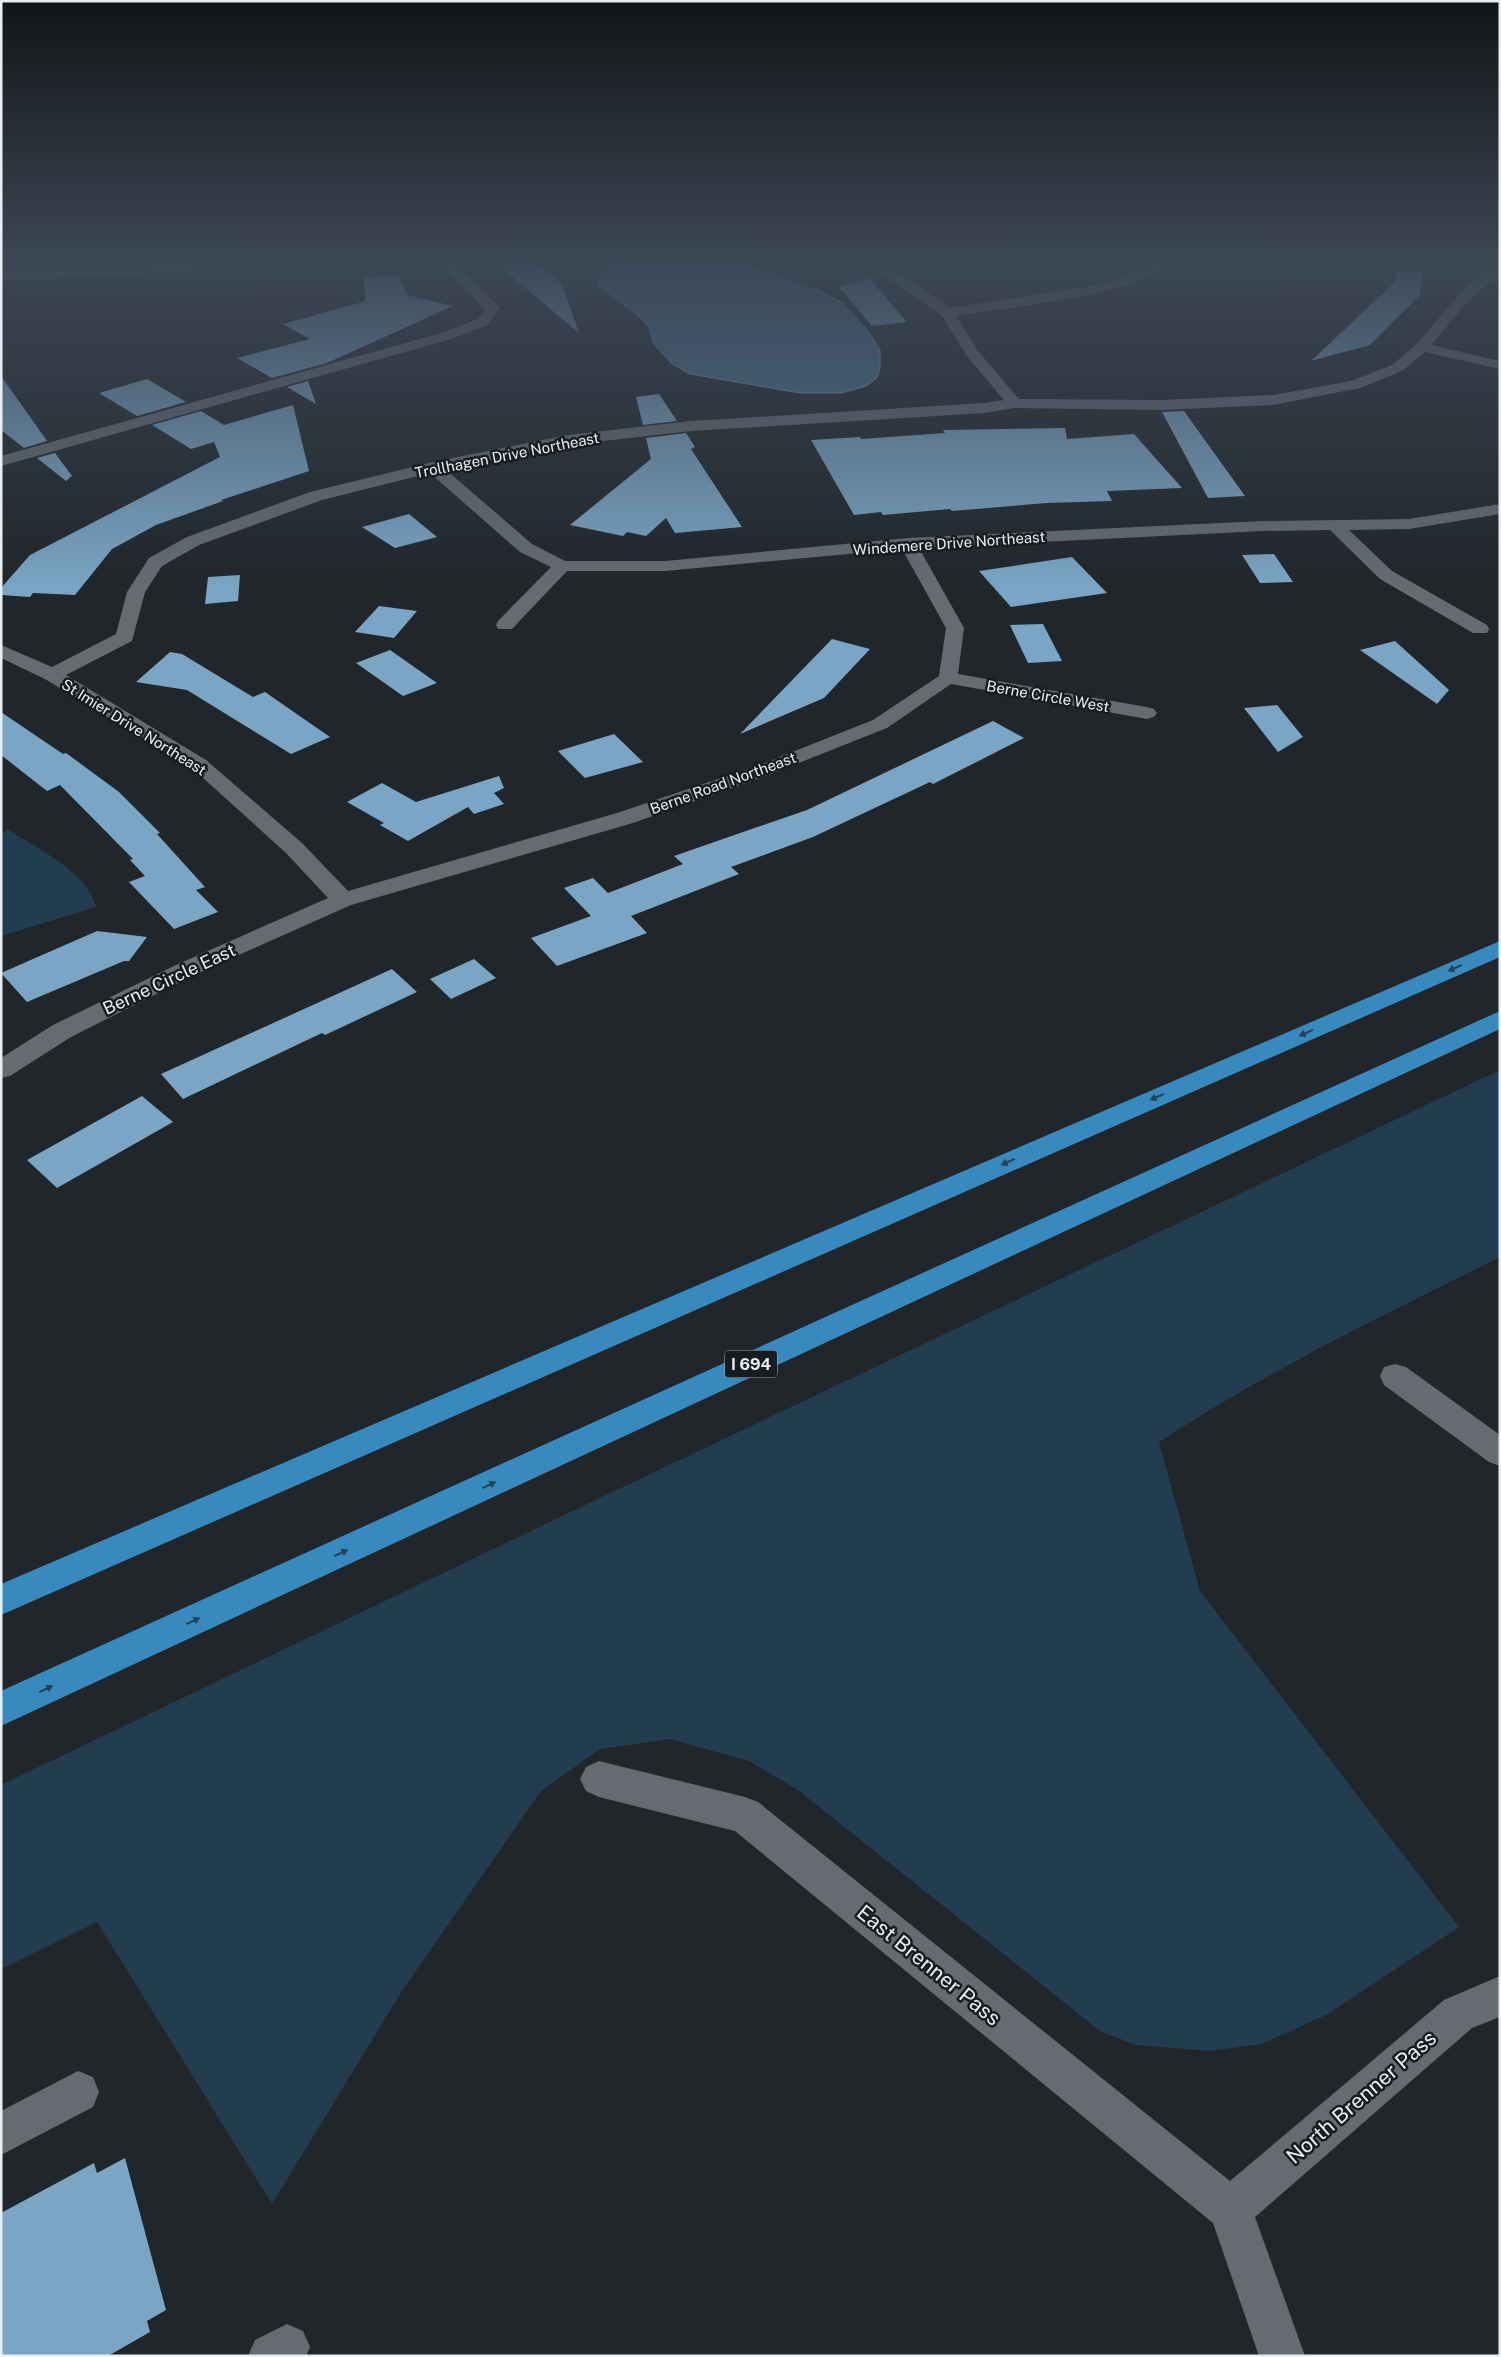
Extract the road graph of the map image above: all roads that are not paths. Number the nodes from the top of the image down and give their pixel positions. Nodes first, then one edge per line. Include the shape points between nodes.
1 (329, 369) edge
2 (985, 369) edge
3 (1395, 369) edge
4 (1014, 403) junction
5 (1, 461) edge
6 (433, 467) junction
7 (1500, 509) edge
8 (1334, 525) junction
9 (908, 544) junction
10 (562, 566) junction
11 (505, 625) dead end
12 (1480, 629) dead end
13 (1, 651) edge
14 (52, 676) junction
15 (948, 678) junction
16 (1147, 713) dead end
17 (343, 900) junction
18 (1500, 948) edge
19 (1500, 1019) edge
20 (1, 1070) edge
21 (1395, 1376) dead end
22 (1500, 1453) edge
23 (1, 1600) edge
24 (1, 1709) edge
25 (599, 1779) dead end
26 (1500, 1996) edge
27 (78, 2092) dead end
28 (1, 2134) edge
29 (1230, 2209) junction
30 (1282, 2356) edge

1 - 5 street
2 - 4 street
3 - 4 street, Trollhagen Drive Northeast via 1355,385 1273,400 1163,405
4 - 6 street, Trollhagen Drive Northeast via 984,408 691,426 568,440
6 - 10 street, Windemere Drive Northeast via 526,548
6 - 14 street, Trollhagen Drive Northeast via 316,496 193,541 155,562 136,592 124,637
7 - 8 street, Windemere Drive Northeast via 1409,524
8 - 9 street, Windemere Drive Northeast
8 - 12 street via 1386,575
9 - 10 street, Windemere Drive Northeast via 665,566
9 - 15 street via 955,628
10 - 11 street
13 - 14 street, St Imier Drive Northeast
14 - 17 street, St Imier Drive Northeast via 199,764 294,848
15 - 16 street, Berne Circle West
15 - 17 street, Berne Road Northeast via 880,724 764,770 626,818
17 - 20 street, Berne Circle East via 168,978 62,1031
18 -> 23 highway
24 -> 19 highway, I 694
21 - 22 street
25 - 29 street, East Brenner Pass via 744,1815
26 - 29 street, North Brenner Pass via 1458,2014
27 - 28 street
29 - 30 street

